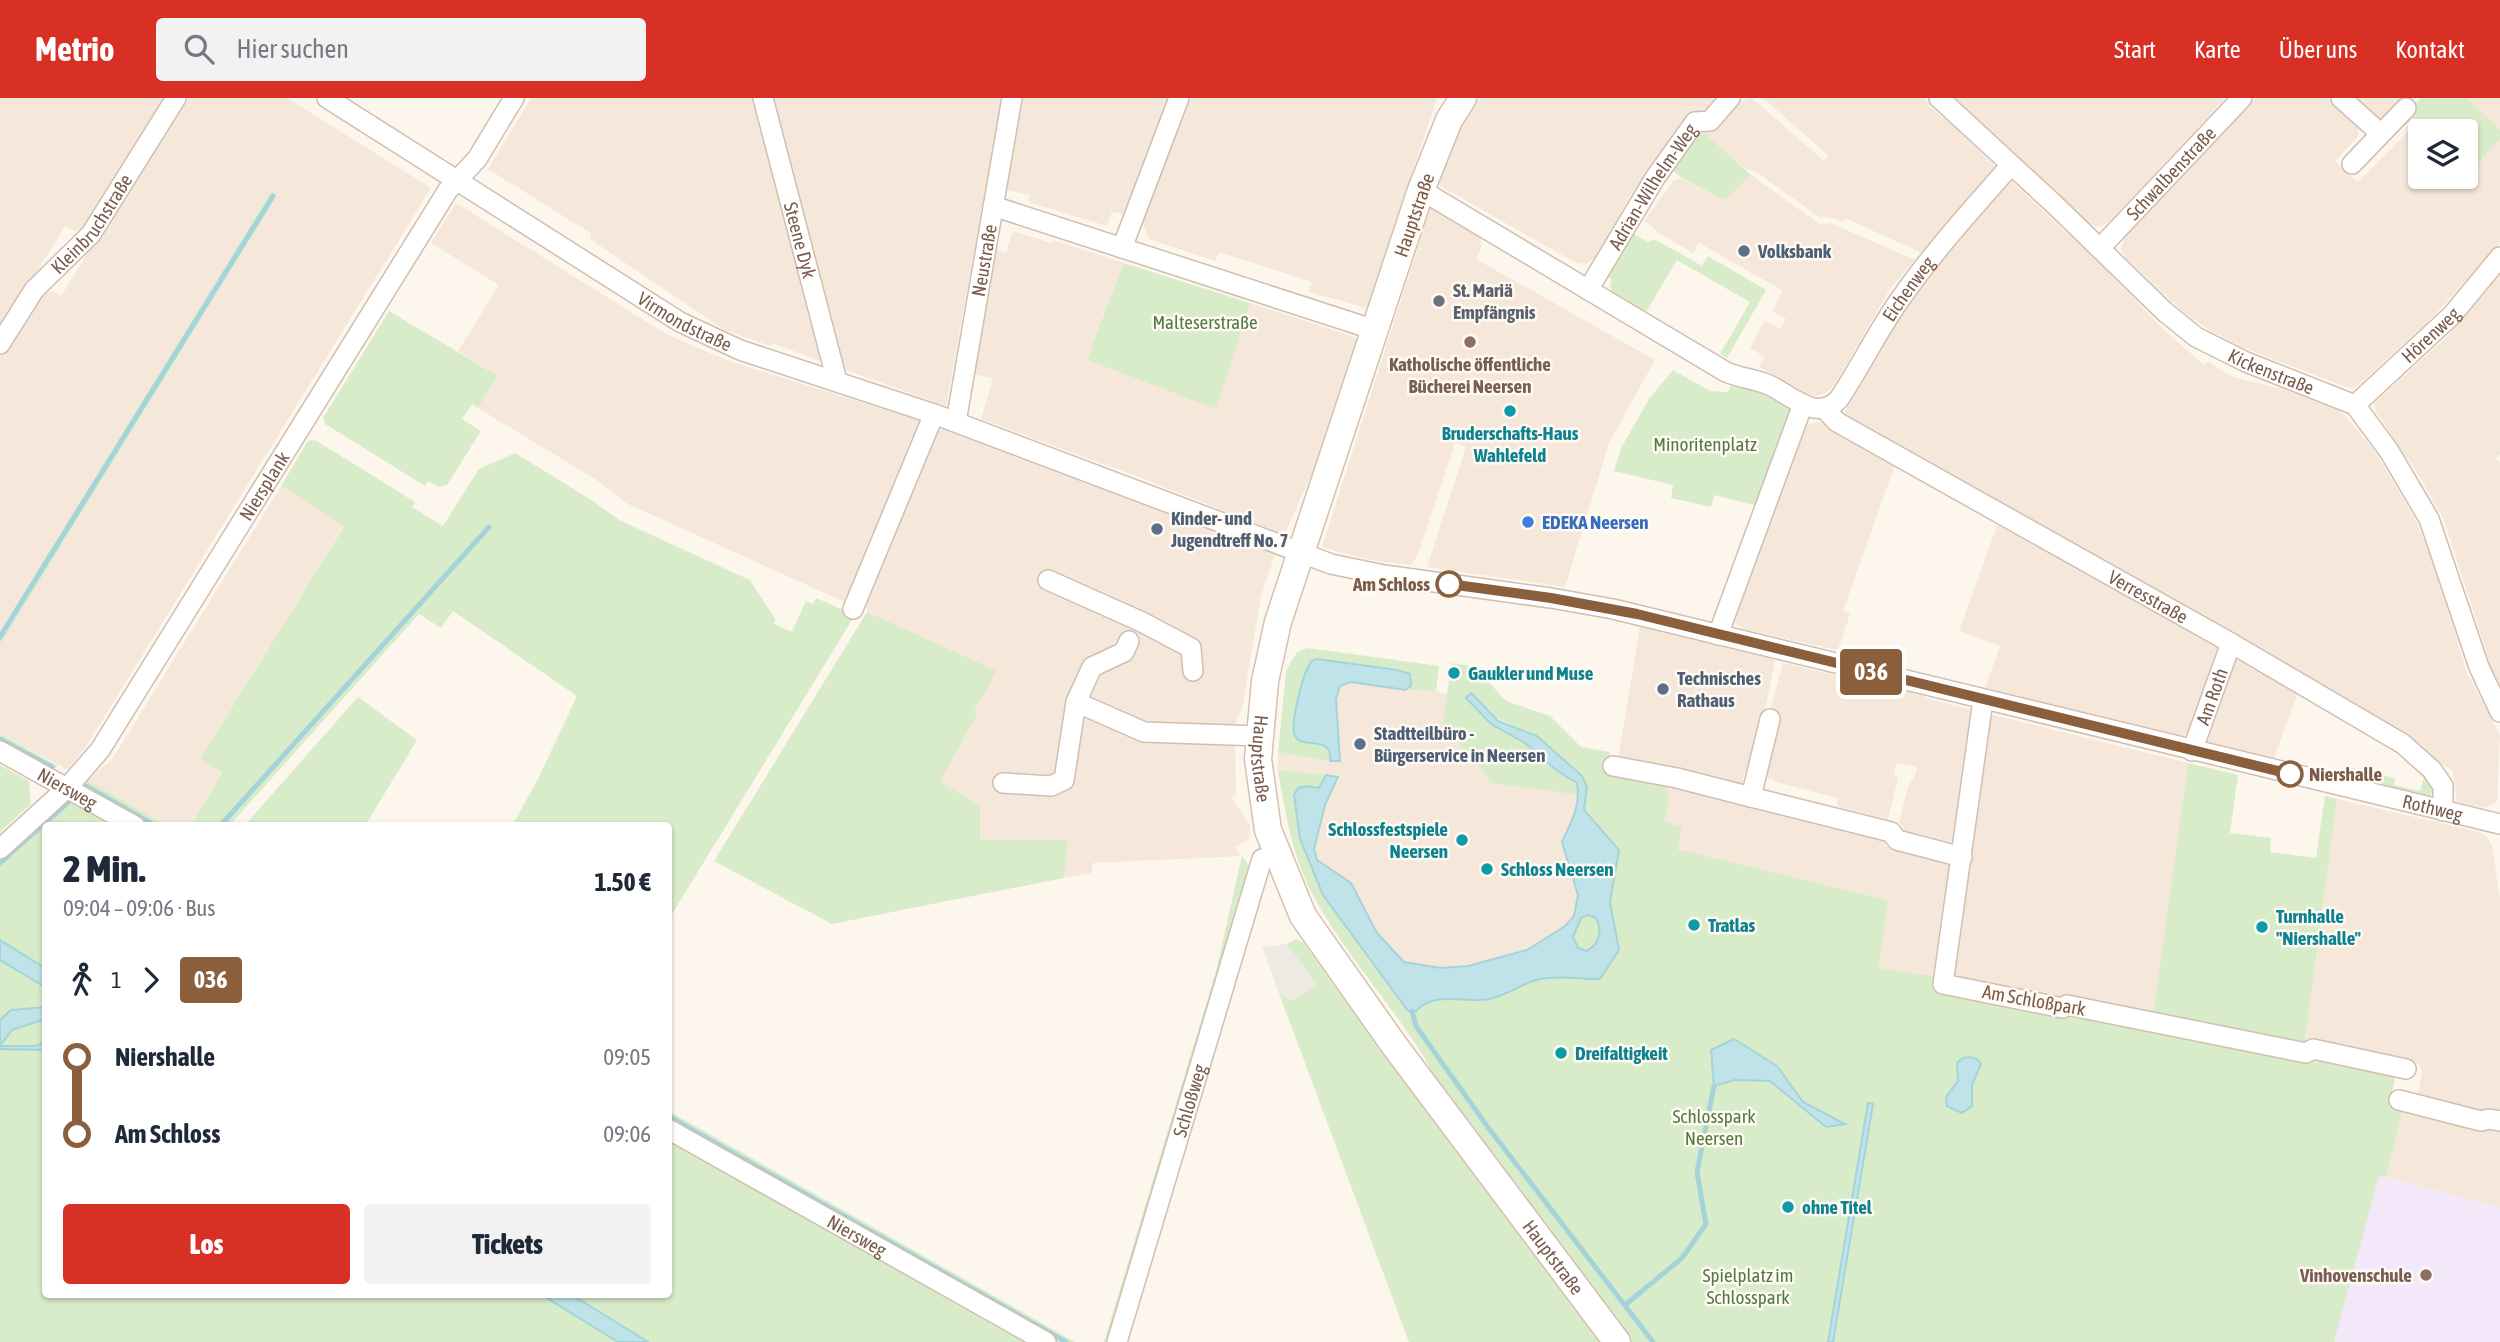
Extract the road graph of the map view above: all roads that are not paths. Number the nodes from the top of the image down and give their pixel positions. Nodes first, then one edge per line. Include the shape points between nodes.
1 (176, 98) edge
2 (327, 98) edge
3 (514, 98) edge
4 (763, 98) edge
5 (1012, 98) edge
6 (1179, 98) edge
7 (1463, 98) edge
8 (1730, 98) edge
9 (1939, 98) edge
10 (2242, 98) edge
11 (2341, 98) edge
12 (2406, 108) dead end
13 (2381, 134) junction
14 (2352, 164) dead end
15 (2011, 165) junction
16 (456, 180) junction
17 (1421, 190) junction
18 (993, 206) junction
19 (1122, 248) junction
20 (2100, 248) junction
21 (2500, 257) edge
22 (1588, 290) junction
23 (1375, 330) junction
24 (0, 344) edge
25 (837, 381) junction
26 (2355, 405) junction
27 (1813, 407) junction
28 (934, 414) junction
29 (956, 422) junction
30 (1301, 553) junction
31 (1048, 580) dead end
32 (853, 609) dead end
33 (1718, 635) junction
34 (1129, 641) dead end
35 (2231, 643) junction
36 (1193, 671) dead end
37 (1983, 700) junction
38 (1076, 702) junction
39 (2500, 712) edge
40 (1770, 719) dead end
41 (1259, 736) junction
42 (0, 751) edge
43 (2192, 751) junction
44 (1613, 766) dead end
45 (1003, 783) dead end
46 (67, 788) junction
47 (1751, 797) junction
48 (2443, 811) junction
49 (128, 822) edge
50 (2500, 824) edge
51 (0, 849) edge
52 (1962, 857) junction
53 (1262, 859) dead end
54 (2406, 1069) dead end
55 (2399, 1100) dead end
56 (2500, 1121) edge
57 (672, 1131) edge
58 (1046, 1342) edge
59 (1116, 1342) edge
60 (1617, 1342) edge

1 - 24 street, Kleinbruchstraße via 91,234 34,290
2 - 16 street, Virmondstraße
3 - 16 street via 477,159
4 - 25 street, Steene Dyk
5 - 18 street, Neustraße
6 - 19 street
7 - 17 street, Hauptstraße via 1449,120
8 - 22 street, Adrian-Wilhelm-Weg via 1710,121 1695,122 1655,178
9 - 15 street, Kickenstraße
10 - 20 street, Schwalbenstraße
11 - 13 street
12 - 13 street
13 - 14 street
15 - 20 street, Kickenstraße
15 - 27 street, Eichenweg via 1923,268 1839,399 1832,405
16 - 25 street, Virmondstraße via 693,329 740,350
16 - 46 street, Niersplank via 110,734
17 - 22 street
17 - 23 street, Hauptstraße
18 - 19 street
18 - 29 street, Neustraße
19 - 23 street
20 - 26 street, Kickenstraße via 2196,337
21 - 26 street, Hörenweg via 2452,315
22 - 27 street via 1726,372 1768,385
23 - 30 street, Hauptstraße
25 - 28 street, Virmondstraße
26 - 39 street via 2429,519 2476,660
27 - 33 street, Eichenweg
27 - 35 street, Verresstraße
28 - 29 street, Virmondstraße
28 - 32 street
29 - 30 street, Virmondstraße
30 - 33 street, Rothweg via 1354,570 1570,601
30 - 41 street, Hauptstraße via 1278,622
31 - 36 street via 1191,648
33 - 37 street, Rothweg
34 - 38 street via 1124,652 1092,667
35 - 43 street, Am Roth
35 - 48 street, Verresstraße via 2403,744 2443,786
37 - 43 street, Rothweg
37 - 52 street, Am Schloßpark
38 - 41 street via 1144,732
38 - 45 street via 1064,780 1051,786
40 - 47 street
41 - 60 street, Hauptstraße via 1268,830 1303,916
42 - 46 street, Niersweg
43 - 48 street, Rothweg
44 - 47 street
46 - 49 street, Niersweg
46 - 51 street, Niersplank
47 - 52 street via 1891,831 1897,840
48 - 50 street, Rothweg
52 - 54 street, Am Schloßpark via 1943,984
53 - 59 street, Schloßweg
55 - 56 street via 2481,1121
57 - 58 street, Niersweg

